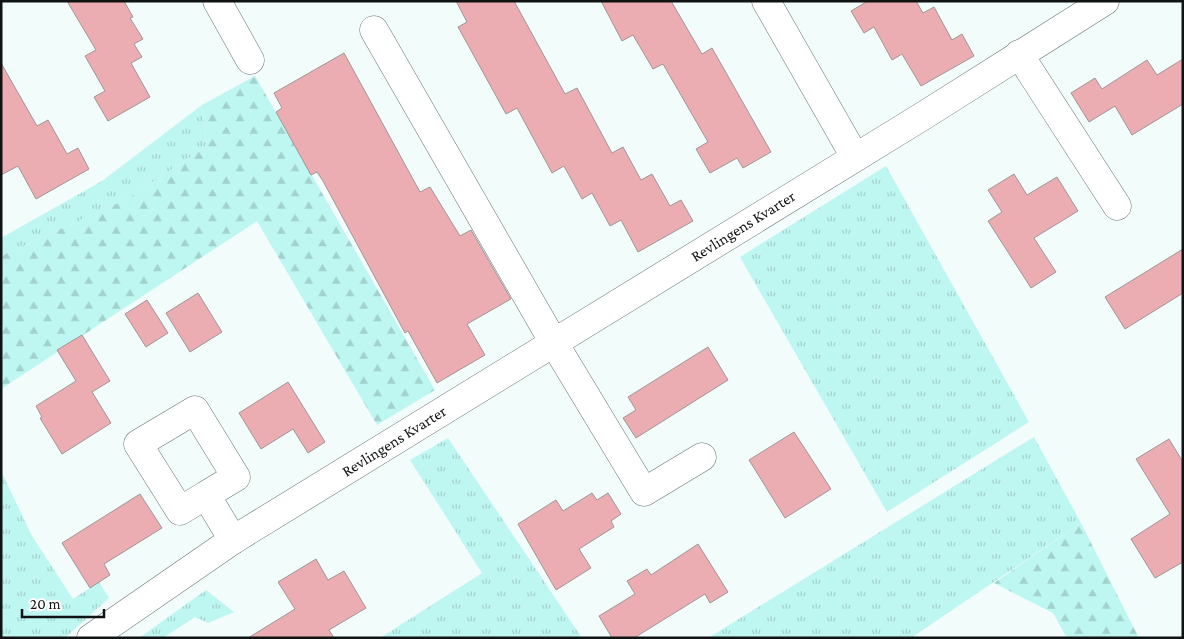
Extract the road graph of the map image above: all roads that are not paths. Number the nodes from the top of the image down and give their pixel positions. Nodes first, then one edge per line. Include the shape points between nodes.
1 (217, 1) edge
2 (766, 1) edge
3 (1105, 1) edge
4 (374, 30) dead end
5 (1019, 54) junction
6 (250, 60) dead end
7 (855, 158) junction
8 (1117, 206) dead end
9 (554, 343) junction
10 (702, 457) dead end
11 (206, 495) dead end
12 (234, 540) junction
13 (91, 638) edge

1 - 6 street
2 - 7 street
3 - 5 street, Revlingens Kvarter
4 - 9 street
5 - 7 street, Revlingens Kvarter
5 - 8 street
7 - 9 street, Revlingens Kvarter
9 - 10 street via 644,492
9 - 12 street, Revlingens Kvarter
11 - 12 street
12 - 13 street, Revlingens Kvarter

